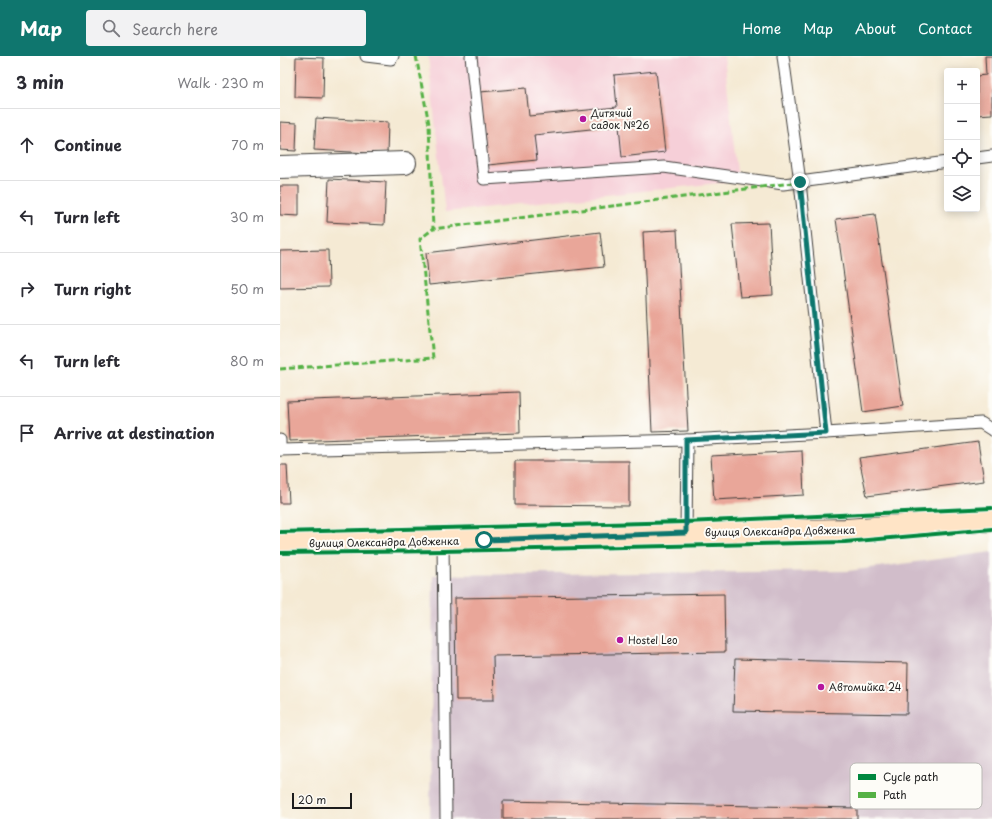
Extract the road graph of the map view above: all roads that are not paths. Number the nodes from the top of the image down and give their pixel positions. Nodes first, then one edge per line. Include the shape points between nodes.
1 (366, 56) edge
2 (393, 56) edge
3 (471, 56) edge
4 (783, 56) edge
5 (992, 156) edge
6 (980, 158) edge
7 (944, 162) edge
8 (404, 163) dead end
9 (280, 167) edge
10 (800, 182) junction
11 (992, 430) edge
12 (826, 433) junction
13 (280, 440) edge
14 (686, 440) junction
15 (280, 450) edge
16 (992, 520) edge
17 (686, 533) junction
18 (443, 541) junction
19 (280, 543) edge
20 (446, 819) edge

1 - 2 lane via 391,59
3 - 10 lane via 484,178 664,167 783,184
4 - 10 lane
5 - 6 lane
7 - 10 lane
8 - 9 street
10 - 12 lane
11 - 12 lane via 981,423
12 - 14 lane
13 - 15 lane
14 - 15 lane
14 - 17 lane
16 - 17 main road, вулиця Олександра Довженка via 845,530
17 - 18 main road, вулиця Олександра Довженка
18 - 19 main road, вулиця Олександра Довженка
18 - 20 lane

